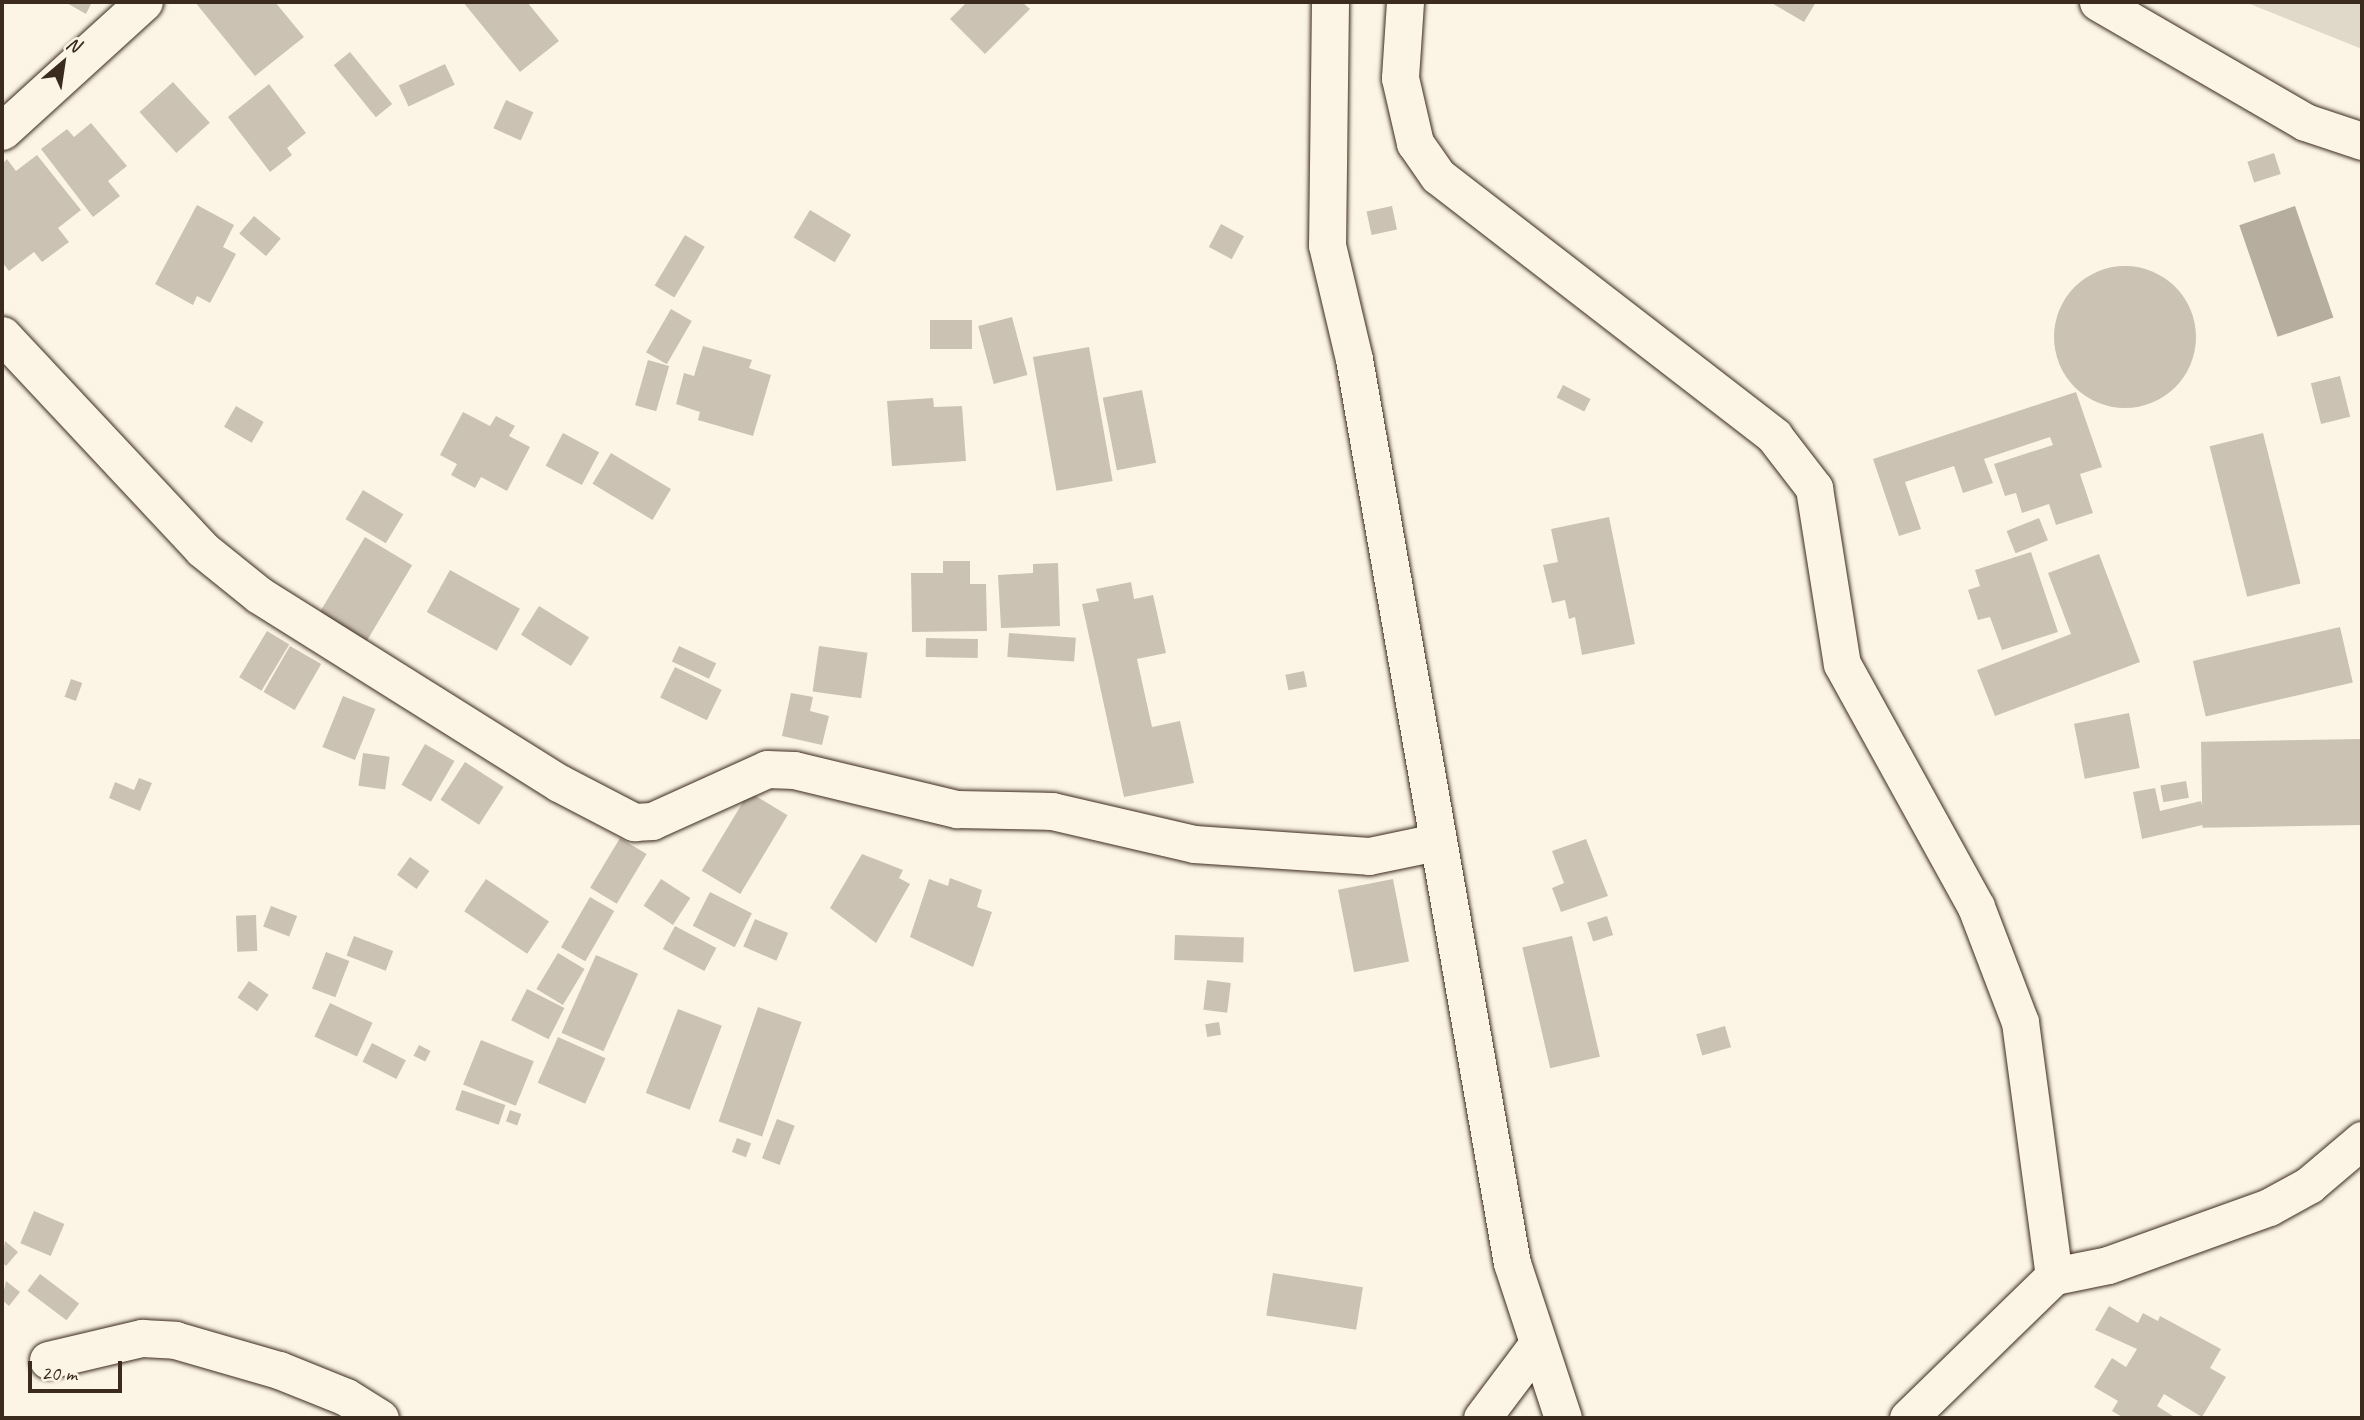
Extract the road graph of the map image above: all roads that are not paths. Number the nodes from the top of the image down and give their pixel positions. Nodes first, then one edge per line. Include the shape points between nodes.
1 (144, 2) edge
2 (1330, 2) edge
3 (1405, 2) edge
4 (2098, 2) edge
5 (2, 131) edge
6 (2362, 141) edge
7 (2, 335) edge
8 (1436, 842) junction
9 (2362, 1140) edge
10 (2054, 1276) junction
11 (1536, 1346) junction
12 (48, 1360) dead end
13 (380, 1418) edge
14 (1482, 1418) edge
15 (1563, 1418) edge
16 (1908, 1418) edge

1 - 5 street
2 - 8 street via 1327,245 1354,359
3 - 10 street via 1400,78 1415,143 1438,176 1774,436 1814,488 1842,664 1976,907 2020,1022
4 - 6 street via 2305,122
7 - 8 street via 202,549 259,596 559,783 634,822 672,813 737,779 767,769 794,770 957,809 1052,811 1194,844 1369,856
8 - 11 street via 1512,1263
9 - 10 street via 2309,1185 2269,1207 2108,1265
10 - 16 street
11 - 14 street
11 - 15 street
12 - 13 street via 142,1338 175,1340 279,1370 346,1397

